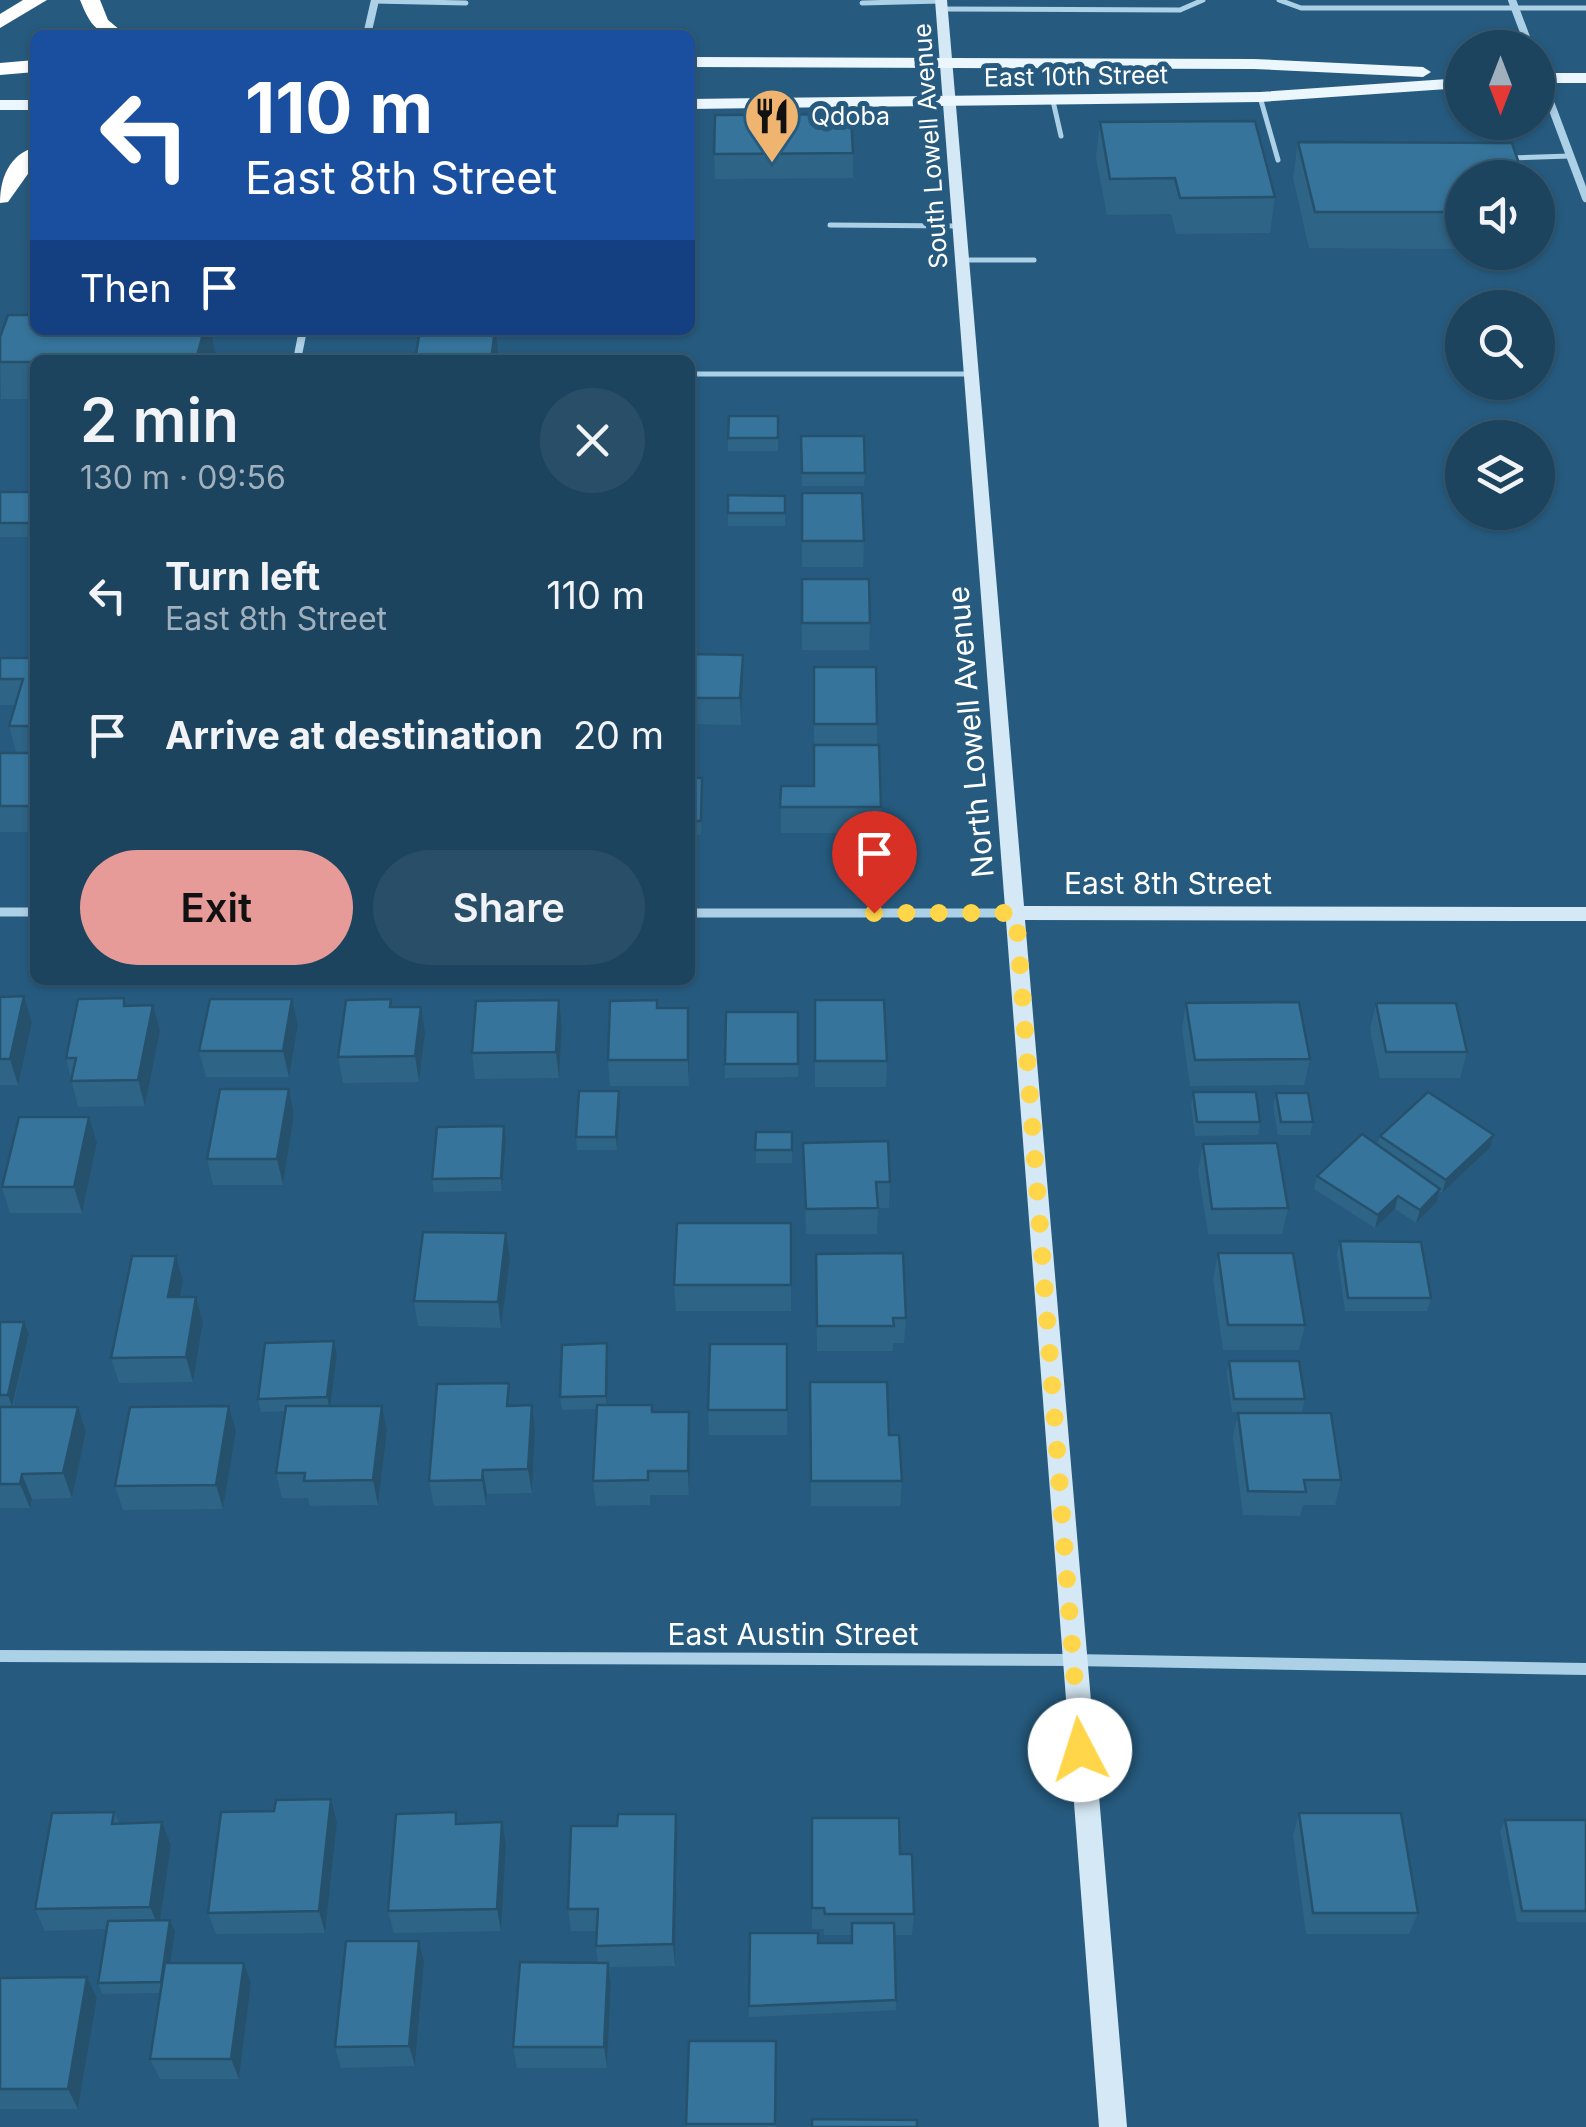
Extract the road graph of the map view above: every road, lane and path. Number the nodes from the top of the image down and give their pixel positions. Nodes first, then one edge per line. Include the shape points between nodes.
1 (37, 0) edge
2 (90, 0) edge
3 (1203, 0) edge
4 (1279, 0) edge
5 (1414, 0) edge
6 (375, 1) edge
7 (466, 3) dead end
8 (862, 3) dead end
9 (941, 4) edge
10 (1514, 4) edge
11 (1417, 8) junction
12 (1586, 8) edge
13 (0, 22) edge
14 (109, 30) edge
15 (369, 30) edge
16 (1523, 30) edge
17 (945, 61) junction
18 (695, 62) edge
19 (30, 65) edge
20 (0, 66) edge
21 (1445, 73) edge
22 (1555, 77) edge
23 (1586, 78) edge
24 (1445, 84) edge
25 (1260, 97) junction
26 (1053, 101) junction
27 (695, 104) edge
28 (948, 104) junction
29 (0, 105) edge
30 (30, 105) edge
31 (1555, 118) edge
32 (1060, 136) dead end
33 (1570, 156) junction
34 (30, 157) edge
35 (1496, 158) edge
36 (1278, 160) dead end
37 (0, 197) edge
38 (1586, 198) edge
39 (830, 225) dead end
40 (958, 226) junction
41 (961, 260) junction
42 (1034, 260) dead end
43 (964, 289) joint
44 (695, 374) edge
45 (970, 374) junction
46 (0, 912) edge
47 (30, 912) edge
48 (695, 912) edge
49 (1016, 913) junction
50 (1586, 914) edge
51 (0, 1656) edge
52 (1072, 1660) junction
53 (1586, 1669) edge
54 (1113, 2127) edge

1 - 13 highway
2 - 14 highway
3 - 9 lane via 1180,10
4 - 11 lane via 1302,8
5 - 11 lane
6 - 7 lane
6 - 15 street
8 - 9 lane
9 - 17 street, South Lowell Avenue
10 - 11 lane
10 - 12 lane
10 - 16 street
17 - 18 main road, East 10th Street
17 - 21 main road, East 10th Street
17 - 28 street, South Lowell Avenue
19 - 20 highway
22 - 23 main road
24 - 25 main road, East 10th Street
25 - 26 main road, East 10th Street
25 - 36 lane
26 - 28 main road, East 10th Street
26 - 32 lane
27 - 28 main road, East 10th Street
28 - 40 street, South Lowell Avenue
29 - 30 main road
31 - 33 street
33 - 35 lane
33 - 38 street
34 - 37 highway
39 - 40 lane
40 - 41 street, South Lowell Avenue
41 - 42 lane
41 - 43 street, South Lowell Avenue
43 - 45 street, North Lowell Avenue
44 - 45 lane
45 - 49 street, North Lowell Avenue
46 - 47 street
48 - 49 street, East 8th Street
49 - 50 street, East 8th Street
49 - 52 street, North Lowell Avenue
51 - 52 street, East Austin Street
52 - 53 street, East Austin Street
52 - 54 street, North Lowell Avenue

